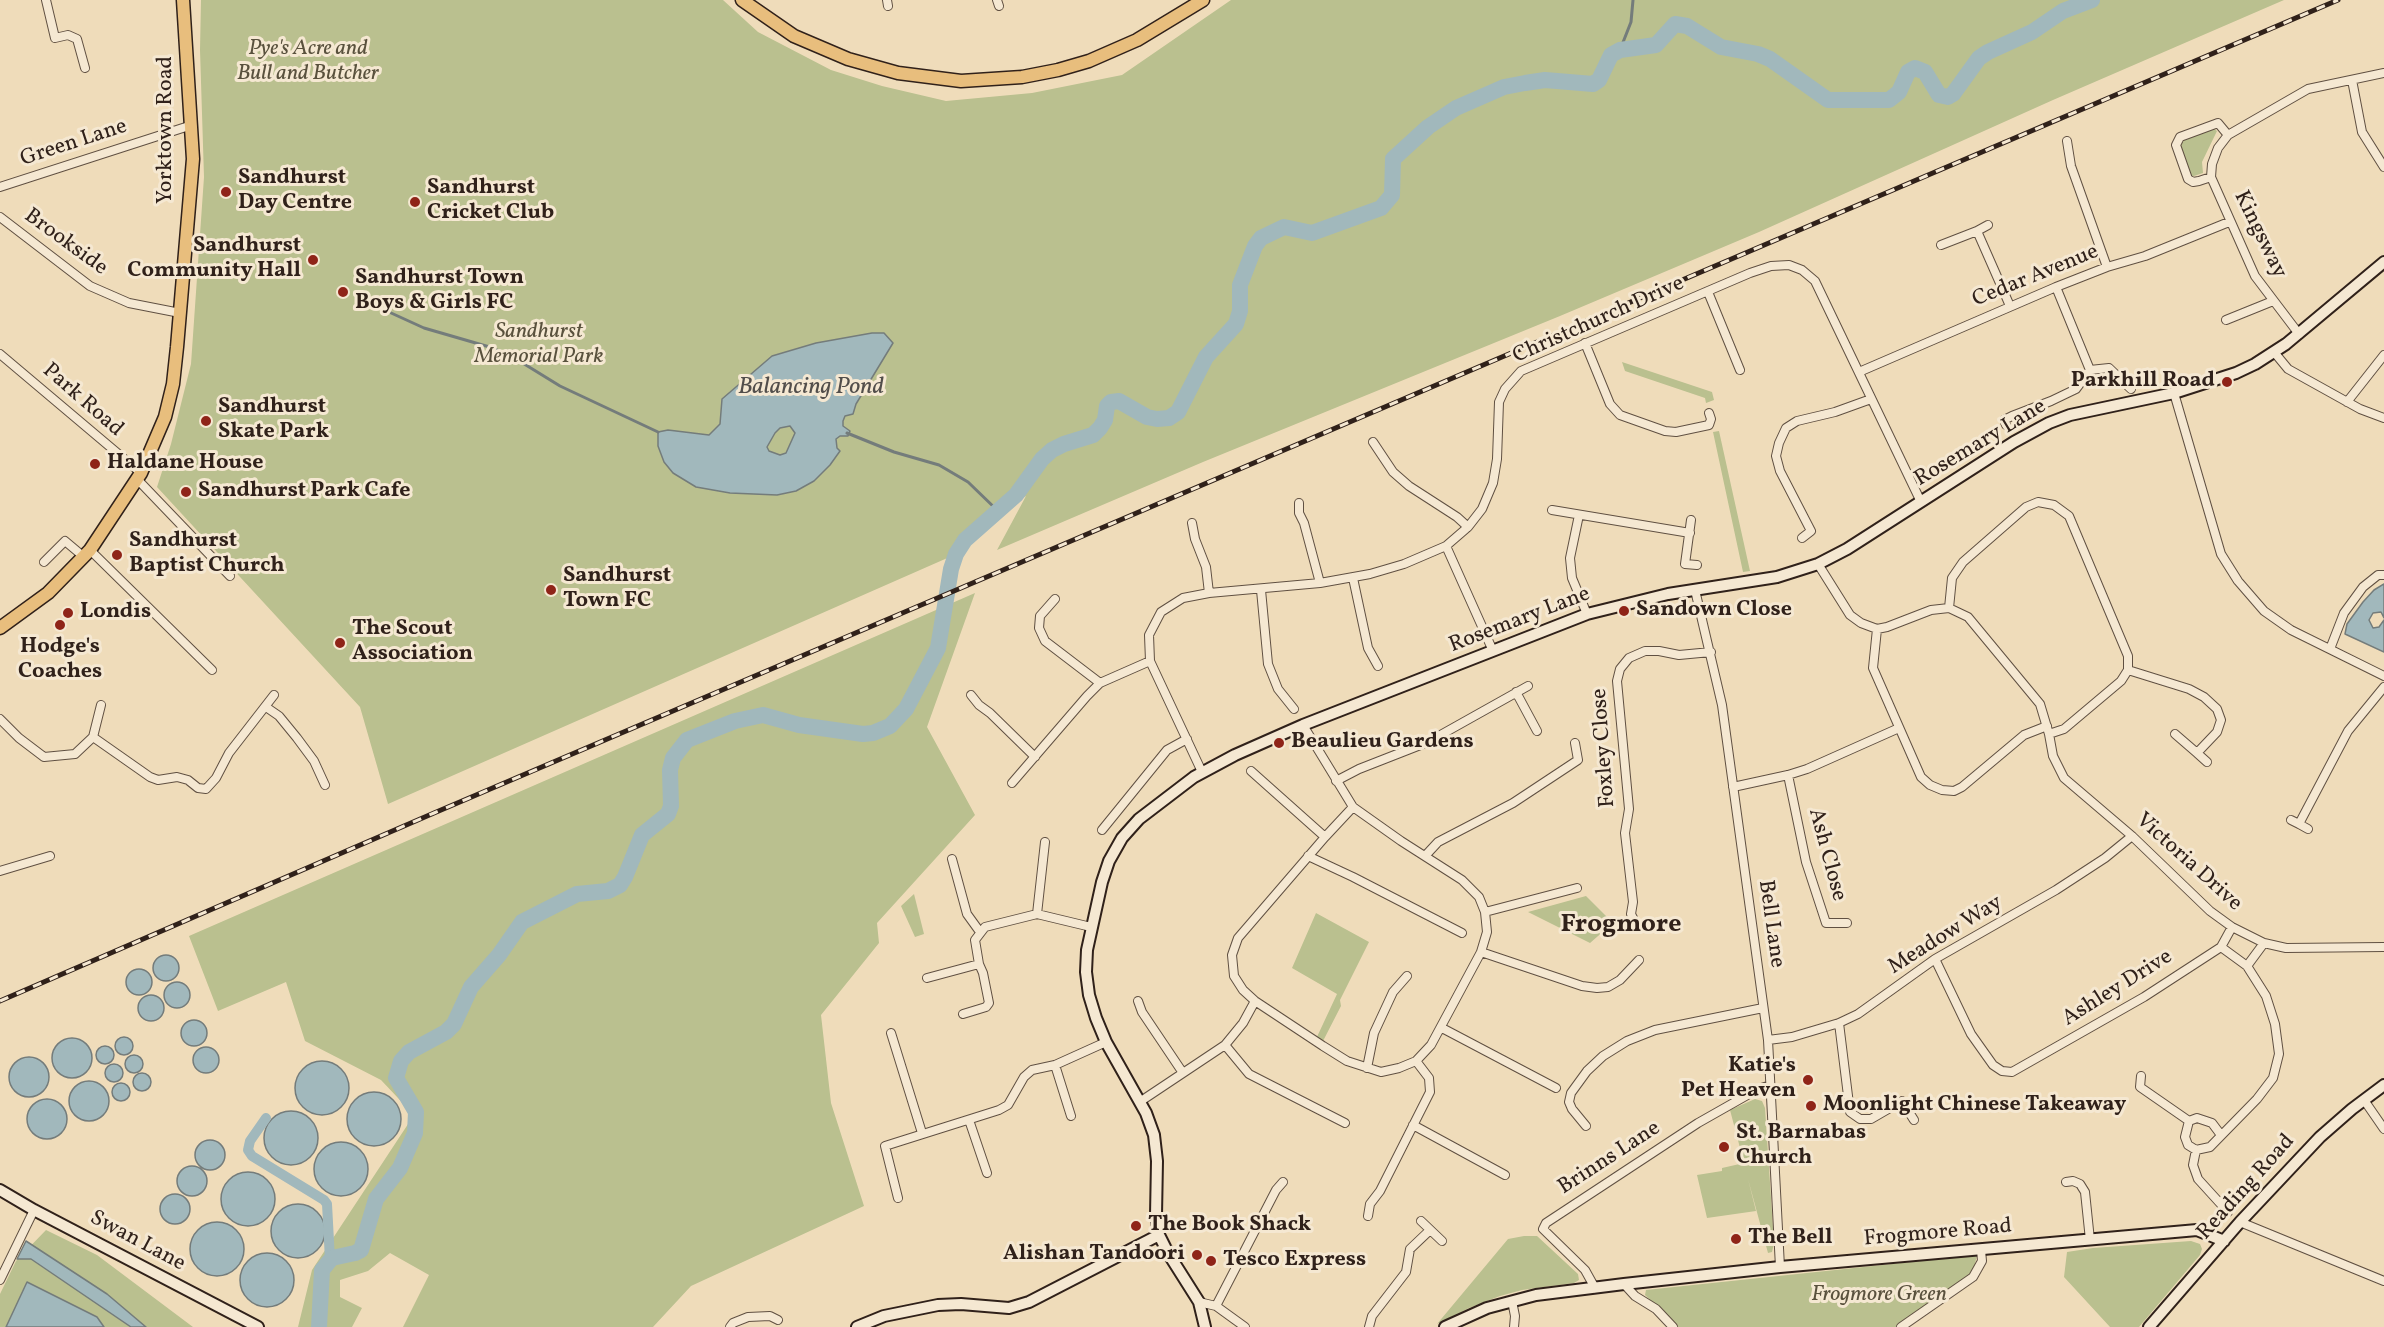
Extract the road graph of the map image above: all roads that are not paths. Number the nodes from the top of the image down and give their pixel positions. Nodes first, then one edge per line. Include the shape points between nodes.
1 (46, 0) edge
2 (183, 0) edge
3 (742, 0) edge
4 (1203, 0) edge
5 (85, 68) dead end
6 (2384, 73) edge
7 (2352, 80) junction
8 (192, 125) junction
9 (2228, 135) junction
10 (2067, 141) dead end
11 (2384, 167) edge
12 (2211, 177) junction
13 (0, 187) edge
14 (0, 217) edge
15 (2229, 222) junction
16 (1988, 225) dead end
17 (1977, 231) junction
18 (1941, 245) dead end
19 (2384, 262) edge
20 (2107, 267) junction
21 (2056, 287) junction
22 (1708, 292) junction
23 (2273, 300) junction
24 (2010, 306) junction
25 (180, 313) junction
26 (2226, 320) dead end
27 (2299, 334) junction
28 (1585, 343) junction
29 (2274, 352) junction
30 (0, 354) edge
31 (2384, 355) edge
32 (1740, 370) dead end
33 (2090, 370) junction
34 (1859, 372) junction
35 (2131, 389) dead end
36 (2174, 393) junction
37 (1871, 399) junction
38 (2347, 402) junction
39 (1709, 413) dead end
40 (2384, 418) edge
41 (2006, 425) dead end
42 (1373, 442) dead end
43 (139, 476) junction
44 (1921, 502) junction
45 (1299, 503) dead end
46 (1552, 510) dead end
47 (1579, 515) junction
48 (1691, 520) dead end
49 (1192, 523) dead end
50 (1468, 527) junction
51 (1690, 533) junction
52 (1802, 538) dead end
53 (1446, 546) junction
54 (87, 554) junction
55 (44, 562) dead end
56 (1818, 564) junction
57 (1696, 566) dead end
58 (2384, 575) edge
59 (230, 576) dead end
60 (1353, 578) junction
61 (1320, 583) junction
62 (1261, 590) junction
63 (1695, 590) junction
64 (1209, 592) junction
65 (1055, 599) dead end
66 (1949, 608) junction
67 (1587, 614) junction
68 (0, 628) edge
69 (1877, 628) junction
70 (2330, 649) junction
71 (1493, 651) junction
72 (1711, 652) junction
73 (1150, 661) junction
74 (1378, 666) dead end
75 (212, 670) dead end
76 (2128, 670) junction
77 (2384, 676) edge
78 (1100, 683) junction
79 (1528, 686) dead end
80 (2384, 687) edge
81 (1516, 692) junction
82 (971, 694) dead end
83 (274, 695) dead end
84 (101, 705) dead end
85 (266, 707) junction
86 (1294, 709) dead end
87 (0, 719) edge
88 (1303, 725) junction
89 (1899, 728) junction
90 (2048, 730) junction
91 (1537, 731) dead end
92 (2175, 734) dead end
93 (93, 736) junction
94 (1187, 739) junction
95 (1575, 743) dead end
96 (2197, 753) junction
97 (1035, 757) junction
98 (2207, 762) dead end
99 (1251, 771) dead end
100 (1202, 772) junction
101 (1788, 776) junction
102 (1336, 781) junction
103 (1012, 783) dead end
104 (325, 785) dead end
105 (1733, 787) junction
106 (1353, 807) junction
107 (2291, 820) dead end
108 (2299, 824) junction
109 (2308, 829) dead end
110 (1102, 830) dead end
111 (1325, 837) junction
112 (2132, 837) junction
113 (1045, 842) dead end
114 (50, 856) dead end
115 (1308, 856) junction
116 (1425, 856) junction
117 (952, 859) dead end
118 (0, 871) edge
119 (1577, 888) dead end
120 (1485, 912) junction
121 (1037, 914) junction
122 (1635, 922) dead end
123 (1846, 922) dead end
124 (1091, 927) junction
125 (2232, 927) junction
126 (980, 932) junction
127 (1462, 933) dead end
128 (2264, 943) junction
129 (2221, 947) junction
130 (2384, 948) edge
131 (1481, 952) junction
132 (1935, 959) junction
133 (1639, 960) dead end
134 (979, 964) junction
135 (2247, 966) junction
136 (1407, 976) dead end
137 (927, 978) dead end
138 (1138, 1001) dead end
139 (1255, 1001) junction
140 (1763, 1008) junction
141 (963, 1014) dead end
142 (1839, 1023) junction
143 (1442, 1028) junction
144 (891, 1034) dead end
145 (1768, 1040) junction
146 (1106, 1042) junction
147 (1225, 1045) junction
148 (1416, 1061) junction
149 (1055, 1065) junction
150 (1367, 1068) junction
151 (1183, 1073) junction
152 (2141, 1076) dead end
153 (1771, 1085) junction
154 (2384, 1085) edge
155 (1556, 1088) dead end
156 (2364, 1100) junction
157 (1141, 1101) junction
158 (1071, 1116) dead end
159 (969, 1120) junction
160 (1914, 1120) dead end
161 (2189, 1121) junction
162 (1345, 1124) dead end
163 (1413, 1125) junction
164 (1586, 1126) dead end
165 (2384, 1129) edge
166 (922, 1134) junction
167 (2221, 1135) junction
168 (2196, 1150) junction
169 (987, 1173) dead end
170 (1505, 1175) dead end
171 (1283, 1182) dead end
172 (2066, 1182) dead end
173 (0, 1190) edge
174 (898, 1198) dead end
175 (34, 1210) junction
176 (2228, 1212) dead end
177 (1368, 1216) dead end
178 (1421, 1221) dead end
179 (2240, 1222) junction
180 (1430, 1230) junction
181 (1159, 1235) junction
182 (2090, 1240) junction
183 (1442, 1241) dead end
184 (2224, 1241) junction
185 (1981, 1250) junction
186 (1780, 1267) junction
187 (0, 1280) edge
188 (2384, 1281) edge
189 (1624, 1284) junction
190 (1595, 1288) junction
191 (1512, 1300) junction
192 (1199, 1302) junction
193 (1216, 1306) junction
194 (778, 1320) dead end
195 (258, 1327) edge
196 (730, 1327) edge
197 (856, 1327) edge
198 (1205, 1327) edge
199 (1245, 1327) edge
200 (1369, 1327) edge
201 (1445, 1327) edge
202 (1514, 1327) edge
203 (1673, 1327) edge
204 (1901, 1327) edge
205 (2149, 1327) edge

1 - 5 street via 55,38 68,35 77,39
2 - 8 main road, Yorktown Road
3 - 4 main road via 794,36 840,56 898,73 961,81 1022,77 1089,61 1137,40
6 - 7 street
7 - 9 street via 2308,89
7 - 11 street via 2362,132
8 - 13 street, Green Lane
8 - 25 main road, Yorktown Road via 193,159
9 - 12 street, Kingsway via 2218,148
9 - 12 street, Kingsway via 2218,123 2180,137 2176,145 2188,179 2193,182
10 - 20 street
12 - 15 street, Kingsway
14 - 25 street, Brookside via 96,289 129,303
15 - 20 street, Cedar Avenue
15 - 23 street, Kingsway via 2255,276
16 - 17 street
17 - 18 street
17 - 24 street
19 - 27 street, Rosemary Lane
20 - 21 street, Cedar Avenue
21 - 24 street, Cedar Avenue
21 - 33 street
22 - 28 street, Christchurch Drive
22 - 32 street
22 - 34 street, Christchurch Drive via 1771,266 1789,265 1802,270 1822,293
23 - 26 street
23 - 27 street, Kingsway
24 - 34 street, Cedar Avenue
25 - 43 main road, Yorktown Road via 169,402
27 - 29 street, Rosemary Lane
28 - 39 street via 1610,404 1620,415 1676,432 1709,425
28 - 50 street, Christchurch Drive via 1521,371 1505,389 1497,413 1493,483 1482,509
29 - 36 street, Rosemary Lane via 2236,372
29 - 38 street via 2288,369
30 - 43 street, Park Road
31 - 38 street
33 - 35 street via 2109,368
33 - 41 street via 2076,389 2004,420
34 - 37 street, Christchurch Drive
36 - 44 street, Rosemary Lane via 2058,419 2014,442
36 - 70 street via 2221,554 2264,611
37 - 44 street, Christchurch Drive
37 - 52 street via 1797,421 1786,428 1776,456 1811,531
38 - 40 street
42 - 50 street via 1393,472 1408,486
43 - 54 main road, Yorktown Road
43 - 59 street, Park Road
44 - 56 street, Rosemary Lane
45 - 61 street
46 - 47 street
47 - 51 street
47 - 67 street via 1570,558 1572,578
48 - 51 street
49 - 64 street via 1206,567
50 - 53 street, Christchurch Drive
51 - 57 street via 1685,564
53 - 60 street, Christchurch Drive via 1404,564
53 - 71 street
54 - 55 street via 65,541
54 - 68 main road, Yorktown Road via 48,593
54 - 75 street
56 - 63 street, Rosemary Lane via 1777,577
56 - 69 street via 1850,615
58 - 70 street via 2363,587 2344,613
60 - 61 street, Christchurch Drive
60 - 74 street via 1368,648
61 - 62 street, Christchurch Drive
62 - 64 street, Christchurch Drive
62 - 86 street via 1268,664 1278,689
63 - 67 street, Rosemary Lane
63 - 72 street, Bell Lane
64 - 73 street, Christchurch Drive via 1183,598 1161,612 1149,635
65 - 78 street via 1040,616 1039,628 1045,641
66 - 69 street
66 - 76 street via 1952,578 1963,561 2026,507 2038,502 2054,505 2069,516 2128,656
66 - 90 street, Victoria Drive via 1968,617 2040,704
67 - 71 street, Rosemary Lane
69 - 89 street via 1873,668
70 - 77 street
71 - 88 street, Rosemary Lane
72 - 105 street, Bell Lane
72 - 122 street, Foxley Close via 1679,655 1645,651 1629,658 1620,669 1617,681 1629,809 1625,833 1631,914
73 - 78 street
73 - 94 street, Christchurch Drive
76 - 90 street via 2121,681 2064,729
76 - 96 street via 2189,689 2217,709 2221,720 2217,732
78 - 97 street
79 - 81 street
80 - 108 street via 2348,731
81 - 91 street
81 - 102 street via 1428,742
82 - 97 street
83 - 85 street
84 - 93 street
85 - 93 street via 206,789 177,777 150,777
85 - 104 street via 297,738
87 - 93 street via 44,757 75,754
88 - 100 street, Rosemary Lane
88 - 102 street
89 - 90 street via 1921,777 1930,785 1954,791 2024,735
89 - 101 street
90 - 112 street, Victoria Drive via 2053,756 2064,778
92 - 96 street
94 - 100 street, Christchurch Drive
94 - 110 street via 1167,750
95 - 116 street via 1578,760 1514,803 1438,842
96 - 98 street
97 - 103 street
99 - 111 street
100 - 124 street, Rosemary Lane via 1166,796 1122,838 1109,861
101 - 105 street
101 - 123 street, Ash Close via 1806,861 1826,923
102 - 106 street
105 - 140 street, Bell Lane
106 - 111 street
106 - 116 street
107 - 108 street
108 - 109 street
111 - 115 street
112 - 125 street, Victoria Drive
112 - 132 street, Meadow Way via 2056,890
113 - 121 street
114 - 118 street
115 - 127 street
115 - 139 street via 1238,938 1232,955 1234,976
116 - 120 street via 1471,887
117 - 126 street via 967,914
119 - 120 street
120 - 131 street via 1487,932
121 - 124 street
121 - 126 street via 985,927
124 - 146 street, Rosemary Lane via 1089,995
125 - 128 street, Victoria Drive
125 - 129 street, Ashley Drive
126 - 134 street via 975,940
128 - 130 street, Victoria Drive via 2310,950
128 - 135 street
129 - 132 street, Ashley Drive via 2144,997 2012,1072 1993,1065 1971,1034
129 - 135 street
131 - 133 street via 1597,988 1614,983
131 - 143 street
132 - 142 street, Meadow Way via 1858,1014
134 - 137 street
134 - 141 street via 989,1003
135 - 167 street via 2266,996 2275,1024 2278,1054 2273,1078
136 - 150 street via 1393,992 1374,1033
138 - 151 street
139 - 147 street
139 - 150 street via 1347,1061
140 - 145 street, Bell Lane
140 - 164 street via 1655,1030 1603,1056 1571,1093 1572,1109
142 - 145 street, Meadow Way
142 - 160 street via 1850,1112 1860,1119 1870,1119 1902,1101
143 - 148 street
143 - 155 street
144 - 166 street
145 - 153 street, Bell Lane
146 - 149 street
146 - 157 street, Rosemary Lane
147 - 151 street
147 - 162 street via 1249,1074
148 - 150 street via 1381,1072
148 - 163 street via 1429,1078 1430,1092
149 - 158 street
149 - 159 street via 1032,1070 1008,1105
151 - 157 street
152 - 161 street via 2140,1087
153 - 186 street, Bell Lane
153 - 190 street, Brinns Lane via 1698,1123 1546,1223 1543,1229 1586,1270
154 - 156 street, Reading Road
156 - 165 street
156 - 179 street, Reading Road via 2320,1137
157 - 181 street, Rosemary Lane via 1154,1135
159 - 166 street
159 - 169 street
161 - 167 street via 2205,1119
161 - 168 street via 2186,1140
163 - 170 street
163 - 177 street via 1370,1204
166 - 174 street via 885,1146
167 - 168 street via 2210,1147
168 - 176 street via 2193,1165 2198,1179
171 - 193 street
172 - 182 street via 2080,1184 2085,1192
173 - 175 street, Swan Lane
175 - 187 street
175 - 195 street, Swan Lane
178 - 180 street
179 - 184 street, Reading Road
179 - 188 street
180 - 183 street
180 - 200 street via 1410,1250 1406,1272 1372,1316
181 - 192 street, Rosemary Lane
181 - 197 street via 1029,1302 1009,1308 938,1305 884,1316
182 - 184 street, Frogmore Road via 2197,1230
182 - 185 street, Frogmore Road
184 - 205 street, Reading Road
185 - 186 street, Frogmore Road
185 - 204 street via 1982,1261 1973,1277
186 - 189 street, Frogmore Road
189 - 190 street, Frogmore Road
189 - 203 street
190 - 191 street, Frogmore Road
191 - 201 street, Frogmore Road
191 - 202 street
192 - 193 street
192 - 198 street, Rosemary Lane
193 - 199 street
194 - 196 street via 770,1316 748,1317

